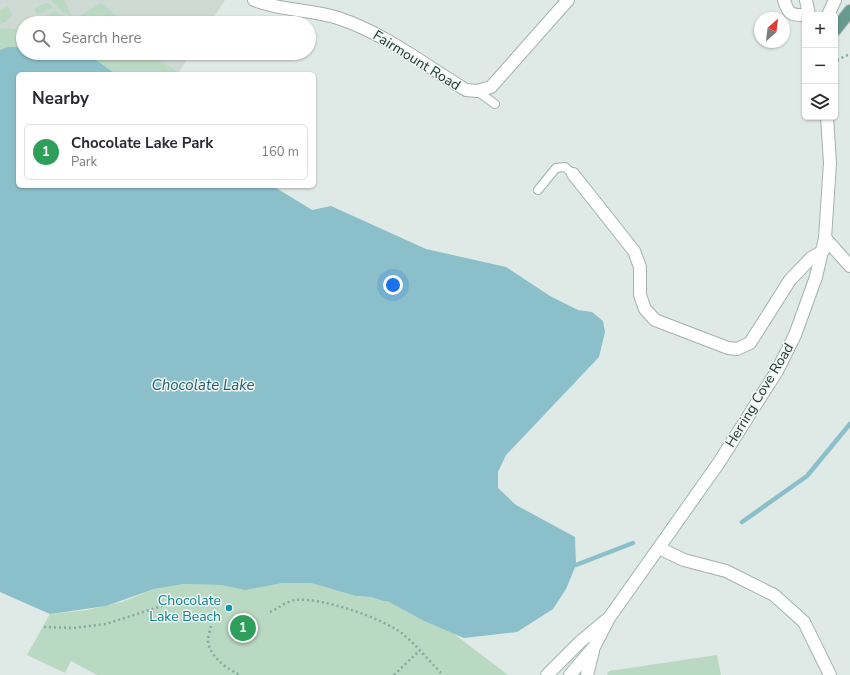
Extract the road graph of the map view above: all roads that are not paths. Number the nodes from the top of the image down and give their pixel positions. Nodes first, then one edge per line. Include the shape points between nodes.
1 (254, 0) edge
2 (568, 0) edge
3 (784, 0) edge
4 (806, 0) edge
5 (835, 0) edge
6 (850, 11) edge
7 (808, 12) edge
8 (829, 12) edge
9 (802, 15) edge
10 (838, 26) edge
11 (477, 91) junction
12 (495, 104) dead end
13 (827, 120) edge
14 (572, 174) joint
15 (538, 190) dead end
16 (826, 238) junction
17 (823, 251) junction
18 (850, 266) edge
19 (659, 548) junction
20 (608, 618) junction
21 (594, 647) junction
22 (547, 675) edge
23 (570, 675) edge
24 (587, 675) edge
25 (830, 675) edge

1 - 11 street, Fairmount Road via 267,5 336,18 368,30 466,90
2 - 11 street, Fairmount Road via 491,87
3 - 9 street via 787,11 792,15
4 - 7 street
5 - 8 street
6 - 10 main road
11 - 12 lane
13 - 16 street, Herring Cove Road via 830,163
14 - 15 lane via 565,167 556,168
14 - 17 street via 634,251 640,267 640,295 645,309 655,320 728,348 737,349 750,343 790,280 811,258
16 - 17 street, Herring Cove Road
16 - 18 street
17 - 19 street, Herring Cove Road via 807,304 777,371 718,464
19 - 20 street, Herring Cove Road
19 - 25 street via 684,560 726,571 774,595 804,622
20 - 21 street, Herring Cove Road
20 - 22 street, Herring Cove Road
21 - 23 street, Herring Cove Road
21 - 24 street

